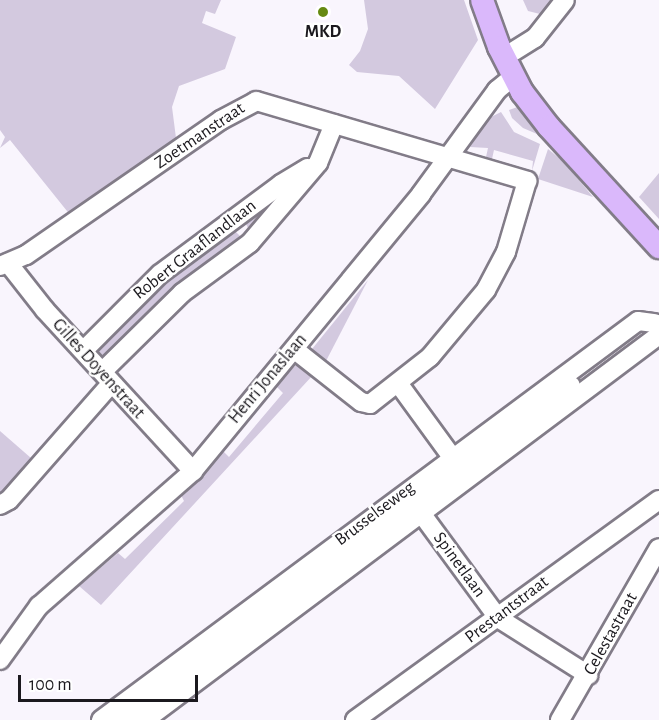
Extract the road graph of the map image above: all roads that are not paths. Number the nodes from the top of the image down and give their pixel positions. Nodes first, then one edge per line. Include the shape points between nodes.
1 (482, 0) edge
2 (488, 0) edge
3 (565, 0) edge
4 (514, 51) junction
5 (513, 77) junction
6 (334, 124) junction
7 (448, 155) junction
8 (318, 163) junction
9 (608, 186) junction
10 (233, 220) junction
11 (659, 233) edge
12 (250, 243) junction
13 (659, 247) edge
14 (4, 265) edge
15 (658, 326) edge
16 (294, 349) junction
17 (84, 350) junction
18 (107, 378) junction
19 (398, 383) junction
20 (452, 457) junction
21 (193, 471) junction
22 (659, 501) edge
23 (0, 505) edge
24 (421, 513) junction
25 (659, 548) edge
26 (498, 618) junction
27 (0, 660) edge
28 (588, 675) junction
29 (101, 720) edge
30 (123, 720) edge
31 (145, 720) edge
32 (355, 720) edge
33 (560, 720) edge

1 - 5 main road
2 - 4 main road
3 - 4 street via 535,38
4 - 9 main road via 530,83
5 - 7 street, Henri Jonaslaan via 497,90
5 - 9 main road via 549,127
6 - 7 street, Zoetmanstraat
6 - 8 street, Robert Graaflandlaan
6 - 14 street, Zoetmanstraat via 251,102
7 - 16 street, Henri Jonaslaan via 421,194
7 - 19 street, Zoetmanstraat via 527,181 506,252 490,283 443,343
8 - 10 street, Robert Graaflandlaan via 280,184
8 - 12 street, Robert Graaflandlaan
9 - 11 main road
9 - 13 main road
10 - 12 street
10 - 17 street, Robert Graaflandlaan via 146,286
12 - 18 street, Robert Graaflandlaan via 182,293
14 - 17 street, Gilles Doyenstraat
15 - 20 street, Brusselseweg via 638,321
15 - 24 street, Brusselseweg
15 - 30 street, Brusselseweg
16 - 19 street via 365,404
16 - 21 street, Henri Jonaslaan
17 - 18 street, Gilles Doyenstraat
18 - 21 street, Gilles Doyenstraat
18 - 23 street, Robert Graaflandlaan via 36,471
19 - 20 street
20 - 29 street, Brusselseweg
21 - 27 street, Henri Jonaslaan via 39,606
22 - 26 street, Prestantstraat
24 - 26 street, Spinetlaan
24 - 31 street, Brusselseweg
25 - 28 street, Celestastraat
26 - 28 street, Spinetlaan
26 - 32 street, Prestantstraat
28 - 33 street, Celestastraat

